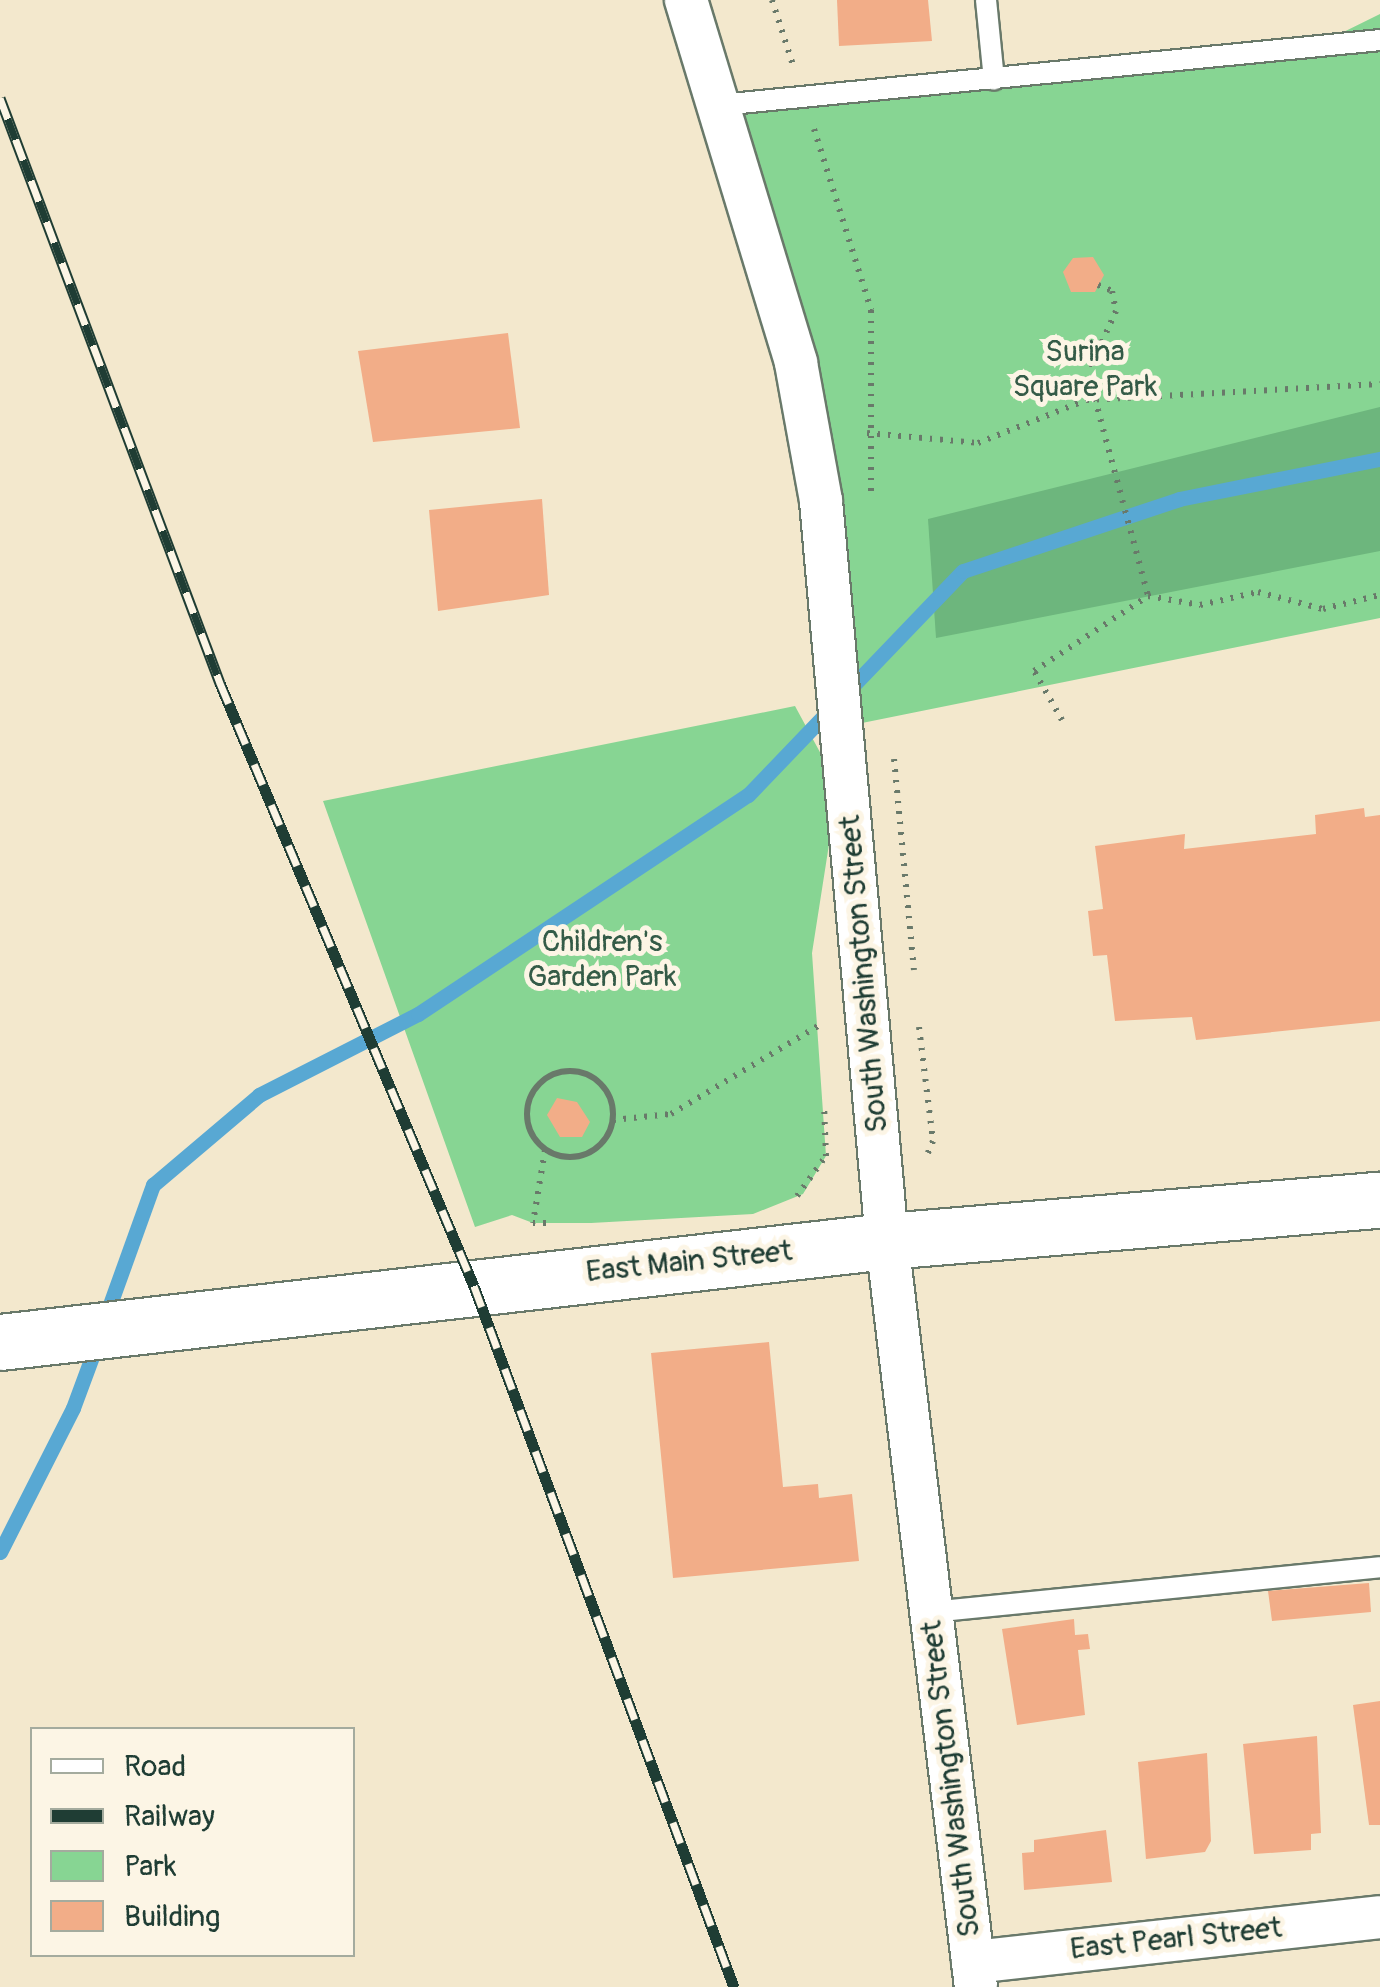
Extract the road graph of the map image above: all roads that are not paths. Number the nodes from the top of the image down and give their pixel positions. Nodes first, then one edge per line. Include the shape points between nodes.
1 (686, 0) edge
2 (986, 0) edge
3 (1380, 40) edge
4 (994, 80) junction
5 (720, 105) junction
6 (1380, 1200) edge
7 (887, 1241) junction
8 (0, 1342) edge
9 (1380, 1568) edge
10 (932, 1612) junction
11 (1380, 1917) edge
12 (974, 1974) edge

1 - 5 street, South Washington Street
2 - 4 lane
3 - 4 lane
4 - 5 lane
5 - 7 street, South Washington Street via 796,362 821,501
6 - 7 main road, East Main Street
7 - 8 main road, East Main Street
7 - 10 street, South Washington Street
9 - 10 lane
10 - 12 street, South Washington Street
11 - 12 street, East Pearl Street

